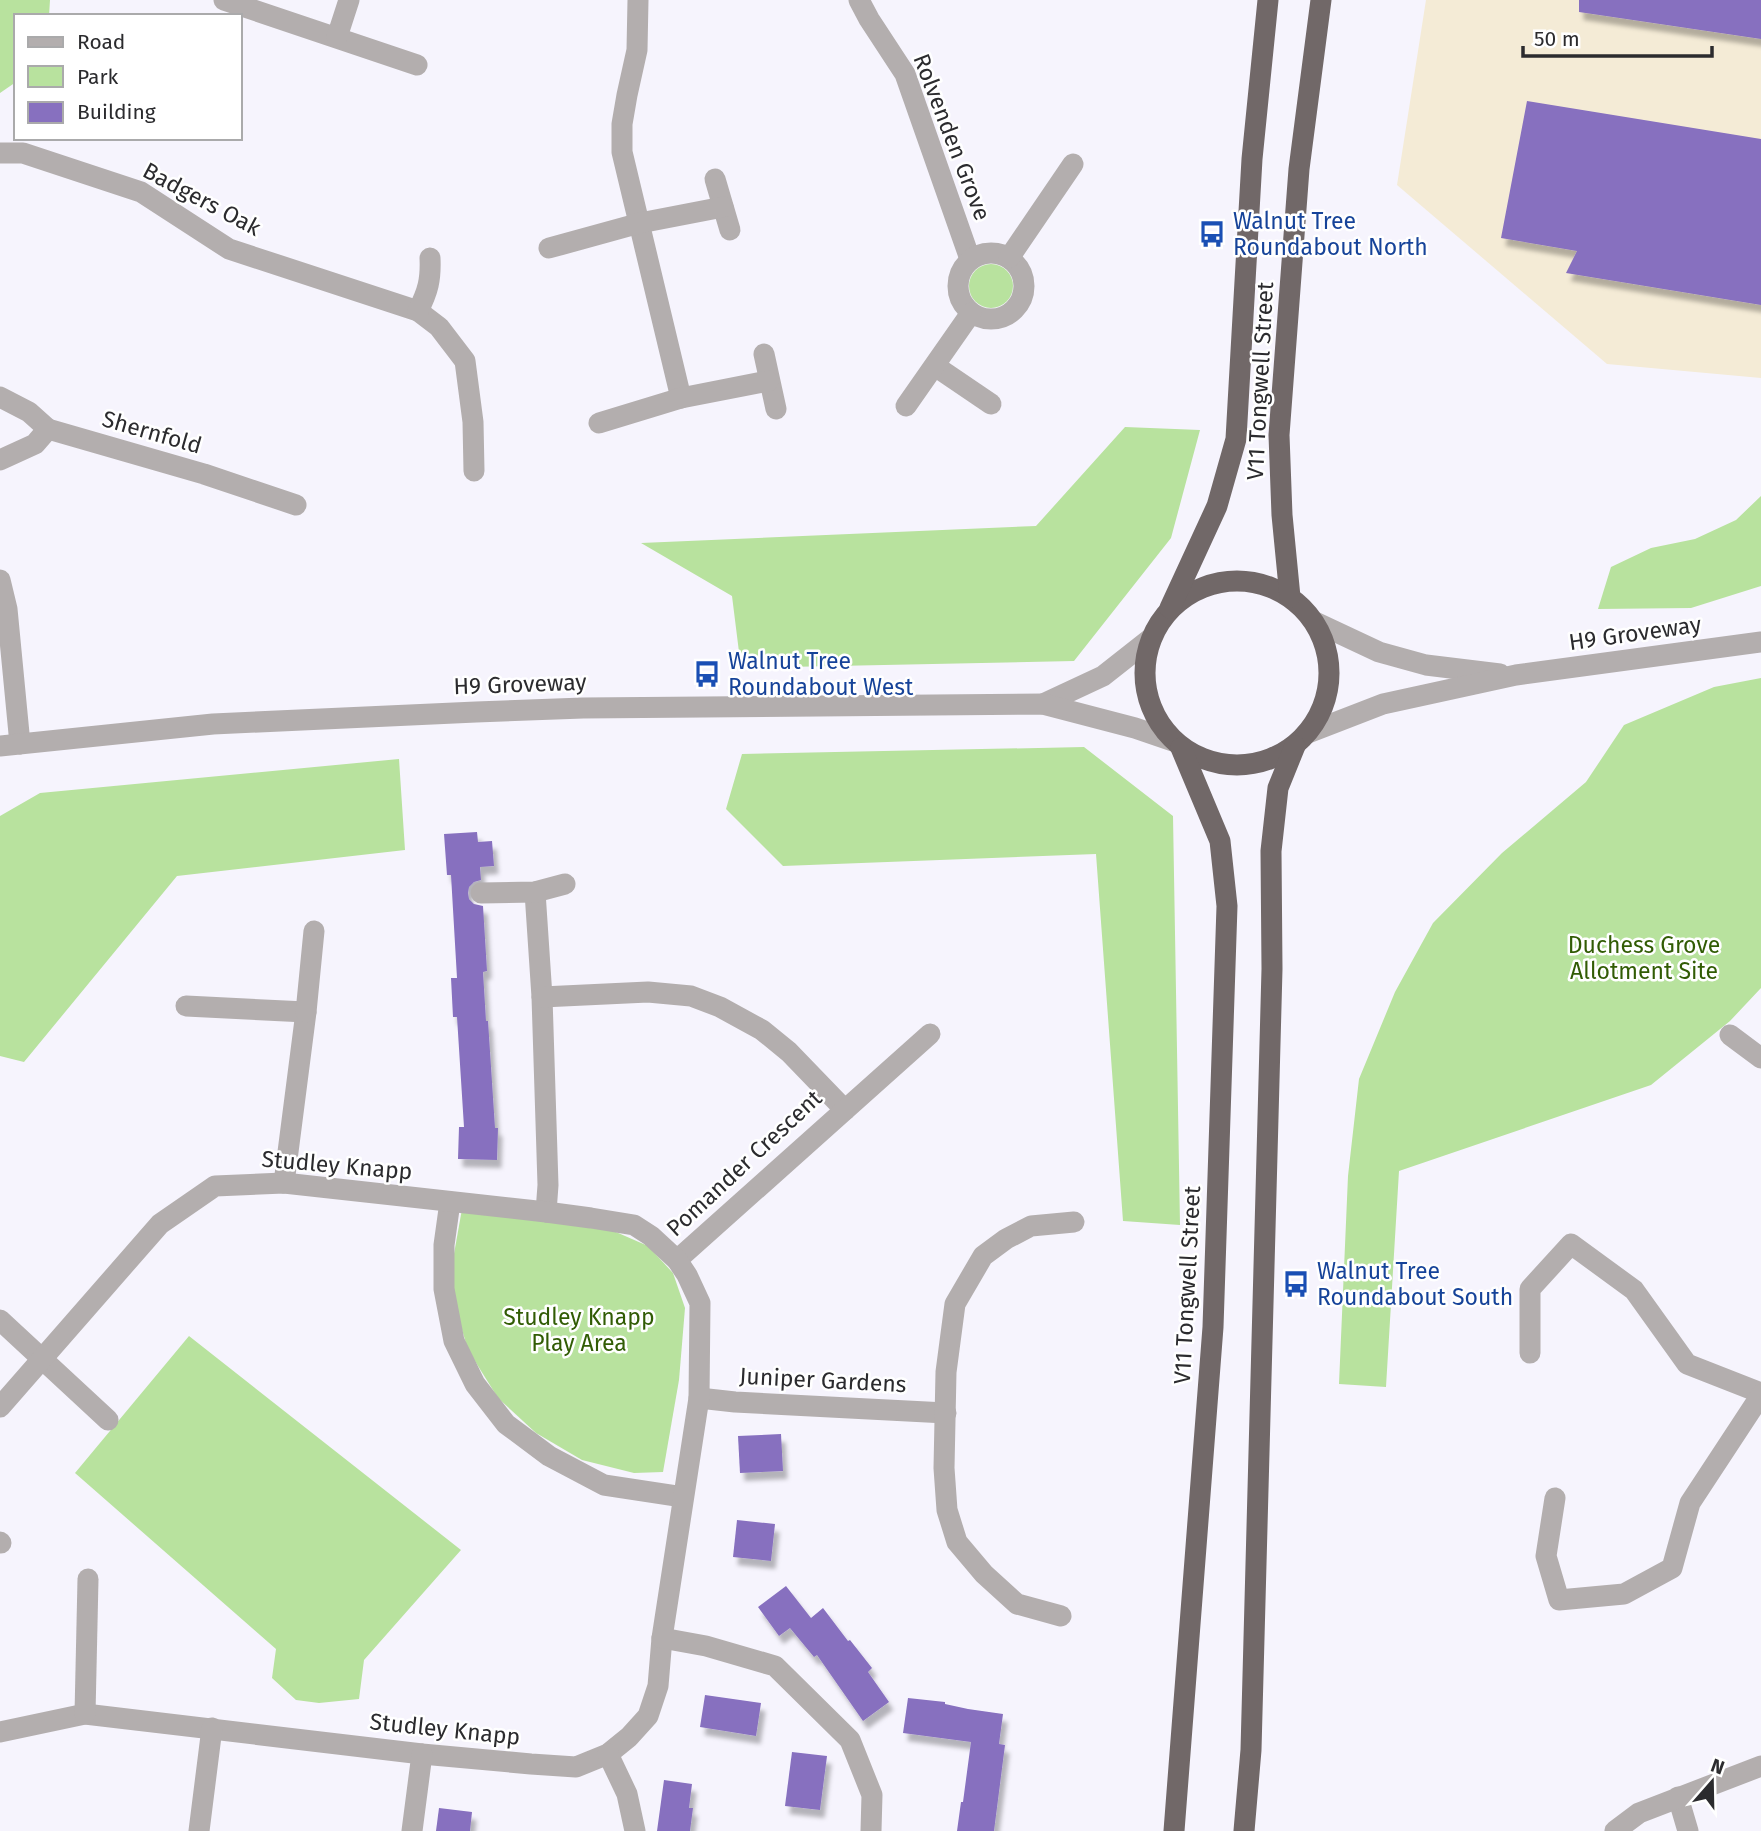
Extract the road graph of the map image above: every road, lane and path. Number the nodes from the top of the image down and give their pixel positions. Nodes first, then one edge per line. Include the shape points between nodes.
1 (224, 0) edge
2 (349, 0) edge
3 (638, 0) edge
4 (859, 0) edge
5 (1268, 0) edge
6 (1321, 0) edge
7 (337, 37) junction
8 (417, 65) dead end
9 (0, 153) edge
10 (1073, 164) dead end
11 (715, 179) dead end
12 (723, 207) junction
13 (639, 223) junction
14 (730, 230) dead end
15 (549, 248) dead end
16 (430, 258) dead end
17 (1009, 258) junction
18 (970, 259) junction
19 (418, 311) junction
20 (971, 313) junction
21 (764, 354) dead end
22 (935, 366) junction
23 (768, 381) junction
24 (0, 397) edge
25 (681, 398) junction
26 (991, 404) dead end
27 (906, 406) dead end
28 (776, 409) dead end
29 (600, 423) dead end
30 (48, 429) junction
31 (0, 460) edge
32 (474, 471) dead end
33 (296, 506) dead end
34 (0, 580) edge
35 (1290, 597) junction
36 (1170, 608) junction
37 (1315, 622) junction
38 (1150, 639) junction
39 (1761, 642) edge
40 (4, 645) edge
41 (1517, 676) junction
42 (1043, 704) junction
43 (1302, 740) junction
44 (10, 745) edge
45 (1177, 745) junction
46 (565, 884) dead end
47 (535, 892) junction
48 (481, 893) dead end
49 (314, 931) dead end
50 (542, 997) junction
51 (186, 1006) dead end
52 (306, 1013) junction
53 (930, 1034) dead end
54 (1730, 1035) dead end
55 (1761, 1058) edge
56 (845, 1110) junction
57 (284, 1183) junction
58 (450, 1202) junction
59 (546, 1212) junction
60 (1074, 1222) dead end
61 (677, 1260) junction
62 (0, 1320) edge
63 (1530, 1353) dead end
64 (41, 1359) junction
65 (1761, 1394) edge
66 (699, 1398) junction
67 (0, 1407) edge
68 (946, 1413) junction
69 (108, 1420) dead end
70 (683, 1497) junction
71 (1555, 1498) dead end
72 (89, 1579) dead end
73 (1061, 1616) dead end
74 (662, 1638) junction
75 (85, 1714) junction
76 (212, 1728) junction
77 (0, 1732) edge
78 (422, 1754) junction
79 (608, 1754) junction
80 (1761, 1766) edge
81 (1678, 1797) junction
82 (199, 1831) edge
83 (412, 1831) edge
84 (635, 1831) edge
85 (871, 1831) edge
86 (1174, 1831) edge
87 (1244, 1831) edge
88 (1615, 1831) edge
89 (1688, 1831) edge

1 - 7 street
2 - 7 street
3 - 13 street via 638,50 622,124 622,152
4 - 18 street, Rolvenden Grove via 905,74
5 - 36 highway, V11 Tongwell Street via 1252,159 1236,439 1217,506
6 - 35 highway, V11 Tongwell Street via 1299,169 1279,435
7 - 8 street
9 - 19 street, Badgers Oak via 23,153 141,192 229,248
10 - 17 street
11 - 12 street
12 - 13 street
12 - 14 street
13 - 15 street
13 - 25 street
16 - 19 street via 431,279
17 - 18 street, Rolvenden Grove via 989,252
17 - 20 street via 1022,274 1023,295 1018,304 1002,317
18 - 20 street via 957,286
19 - 32 street, Badgers Oak via 439,327 465,361
20 - 22 street
21 - 23 street
22 - 26 street
22 - 27 street
23 - 25 street
23 - 28 street
24 - 30 street via 29,412
25 - 29 street
30 - 31 street via 35,444
30 - 33 street, Shernfold
34 - 40 street via 7,609
35 - 36 highway via 1261,583 1228,580 1197,589
35 - 37 highway
36 - 38 highway
37 - 41 street, H9 Groveway via 1379,652 1426,665
37 - 43 highway via 1327,650 1330,679 1323,708
38 - 42 street, H9 Groveway via 1104,676
38 - 45 highway via 1143,675 1151,711
39 - 41 street, H9 Groveway
40 - 44 street
41 - 43 street, H9 Groveway via 1382,705
42 - 44 street, H9 Groveway via 476,712 213,724
42 - 45 street, H9 Groveway via 1122,724
43 - 45 highway via 1259,764 1218,765
43 - 87 highway via 1278,788 1271,851 1272,969 1253,1681
45 - 86 highway, V11 Tongwell Street via 1220,841 1227,906 1213,1327
46 - 47 street
47 - 48 street
47 - 50 street
49 - 52 street
50 - 56 street, Pomander Crescent via 648,992 691,996 762,1030
50 - 59 street
51 - 52 street
52 - 57 street
53 - 56 street
54 - 55 street
56 - 61 street, Pomander Crescent
57 - 58 street, Studley Knapp
57 - 64 street, Studley Knapp via 215,1186 160,1224
58 - 59 street, Studley Knapp
58 - 70 street via 444,1289 454,1341 475,1384 506,1424 549,1456 604,1485
59 - 61 street, Studley Knapp via 634,1225
60 - 68 street via 1031,1226 983,1256 956,1304 946,1372
61 - 66 street, Studley Knapp via 699,1303
62 - 64 street
63 - 65 street via 1530,1289 1571,1244 1634,1290 1686,1364
64 - 67 street, Studley Knapp
64 - 69 street
65 - 71 street via 1690,1503 1672,1568 1624,1594 1559,1600 1546,1556
66 - 68 street, Juniper Gardens
66 - 70 street, Studley Knapp
68 - 73 street via 947,1510 957,1542 1017,1604
70 - 74 street, Studley Knapp
72 - 75 street
74 - 79 street, Studley Knapp via 658,1686 648,1716
74 - 85 street via 775,1666 850,1740 872,1795
75 - 76 street, Studley Knapp
75 - 77 street, Studley Knapp
76 - 78 street, Studley Knapp
76 - 82 street
78 - 79 street, Studley Knapp via 576,1767
78 - 83 street
79 - 84 street via 627,1794
80 - 81 street
81 - 88 street via 1639,1813
81 - 89 street

